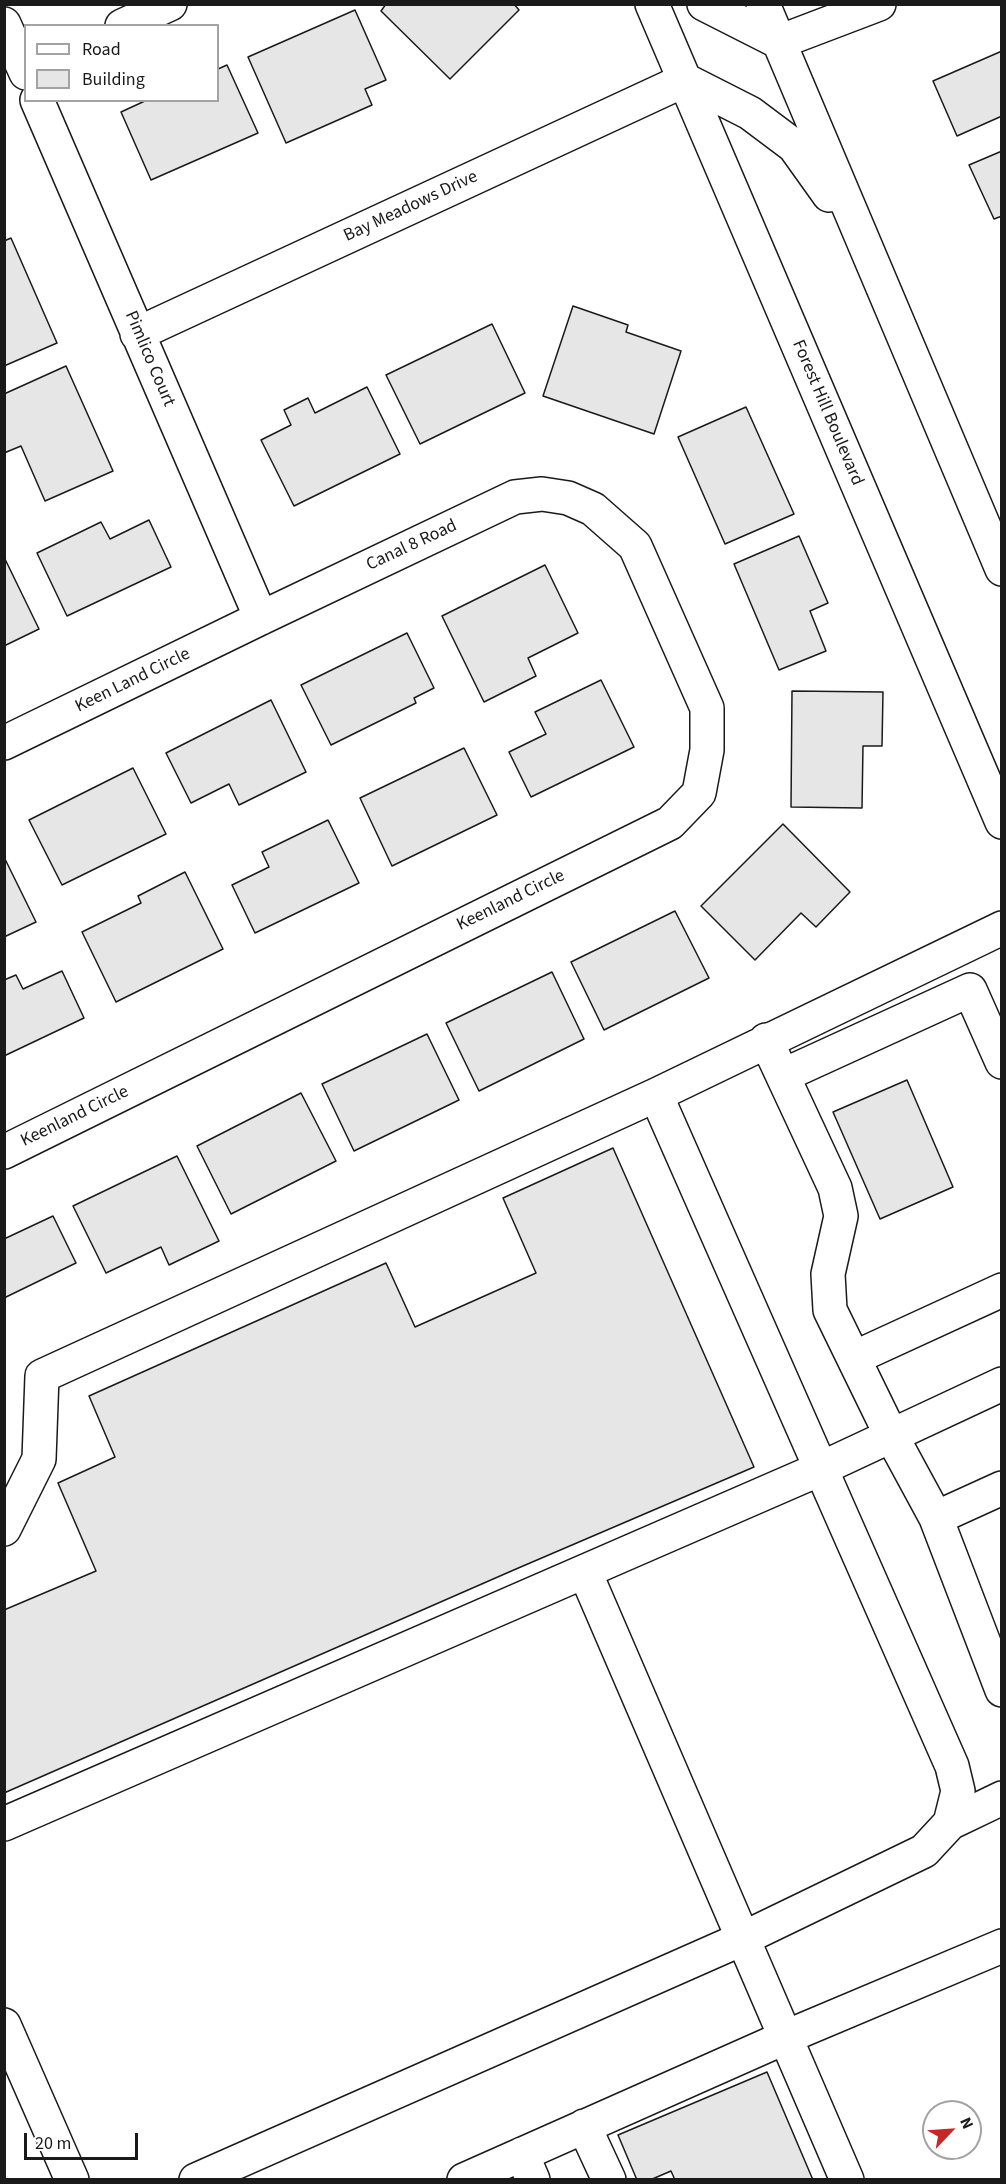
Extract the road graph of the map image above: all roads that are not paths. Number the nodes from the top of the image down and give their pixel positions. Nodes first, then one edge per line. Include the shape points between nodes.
1 (170, 4) edge
2 (652, 4) edge
3 (704, 4) edge
4 (763, 4) edge
5 (879, 4) edge
6 (4, 24) edge
7 (126, 24) edge
8 (779, 42) junction
9 (24, 67) edge
10 (686, 80) junction
11 (38, 102) edge
12 (862, 240) junction
13 (137, 334) junction
14 (568, 498) joint
15 (1002, 569) edge
16 (261, 618) junction
17 (4, 743) edge
18 (1002, 822) edge
19 (1002, 928) edge
20 (766, 1040) junction
21 (1002, 1062) edge
22 (784, 1075) junction
23 (656, 1095) junction
24 (4, 1152) edge
25 (1002, 1290) edge
26 (854, 1358) junction
27 (1002, 1383) edge
28 (891, 1435) junction
29 (820, 1469) junction
30 (1002, 1488) edge
31 (936, 1518) junction
32 (4, 1529) edge
33 (585, 1572) junction
34 (1002, 1690) edge
35 (1002, 1798) edge
36 (950, 1823) junction
37 (4, 1824) edge
38 (744, 1938) junction
39 (1002, 1946) edge
40 (4, 2025) edge
41 (786, 2037) junction
42 (584, 2126) junction
43 (527, 2167) edge
44 (72, 2180) edge
45 (196, 2180) edge
46 (464, 2180) edge
47 (609, 2180) edge
48 (847, 2180) edge

1 - 7 street
2 - 10 street, Forest Hill Boulevard
3 - 8 street
4 - 8 street
5 - 8 street
6 - 9 street
8 - 12 street
10 - 12 street via 750,113 794,146
10 - 13 street, Bay Meadows Drive
10 - 18 street, Forest Hill Boulevard
11 - 13 street, Pimlico Court
12 - 15 street
13 - 16 street, Pimlico Court
14 - 16 street, Canal 8 Road via 542,494 515,497
14 - 24 street, Keenland Circle via 593,509 635,546 707,708 699,793 670,823
16 - 17 street, Keen Land Circle
19 - 20 street
20 - 22 street
20 - 23 street
21 - 22 street via 970,990
22 - 26 street via 835,1188 841,1216 828,1274 830,1310
23 - 29 street
23 - 32 street via 42,1376 39,1459
25 - 26 street
26 - 28 street
27 - 28 street
28 - 29 street
28 - 31 street
29 - 33 street
29 - 36 street via 952,1766 958,1791
30 - 31 street
31 - 34 street
33 - 37 street
33 - 38 street
35 - 36 street
36 - 38 street via 924,1851
38 - 41 street
38 - 45 street
39 - 41 street
40 - 44 street
41 - 42 street
41 - 48 street
42 - 43 street
42 - 47 street
43 - 46 street

